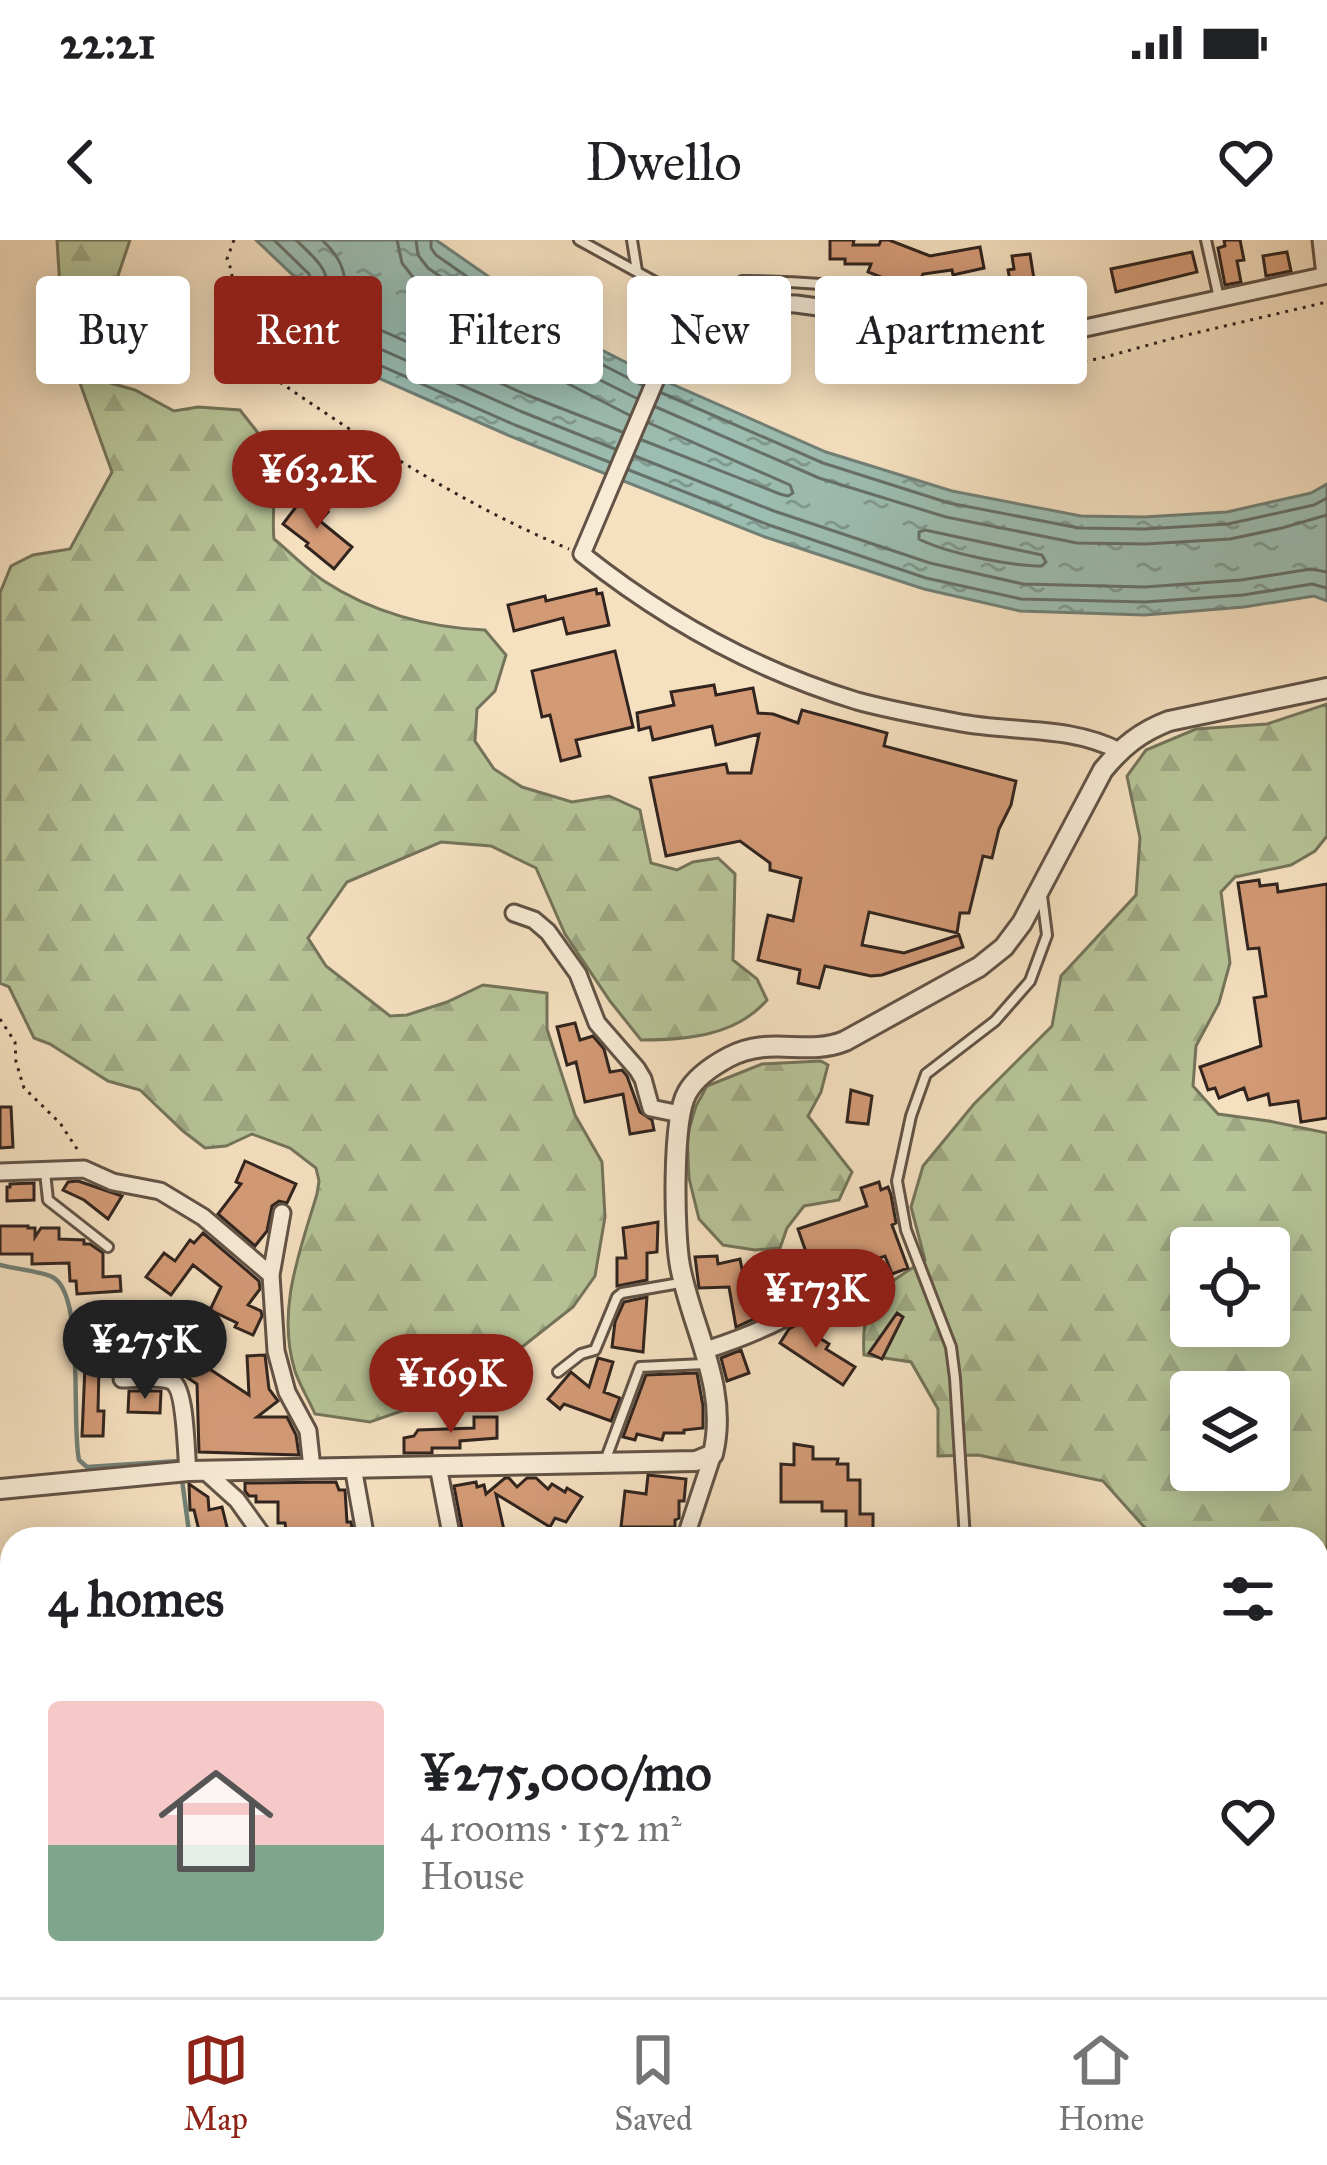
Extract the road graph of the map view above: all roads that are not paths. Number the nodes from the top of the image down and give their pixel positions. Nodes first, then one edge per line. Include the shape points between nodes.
1 (579, 240) edge
2 (632, 240) edge
3 (1206, 240) edge
4 (1321, 240) edge
5 (638, 272) junction
6 (1326, 275) edge
7 (645, 276) edge
8 (1220, 300) junction
9 (1087, 327) edge
10 (654, 384) edge
11 (1327, 688) edge
12 (1118, 751) junction
13 (1040, 889) junction
14 (514, 913) dead end
15 (680, 1114) junction
16 (45, 1171) junction
17 (0, 1172) edge
18 (282, 1213) dead end
19 (108, 1247) dead end
20 (271, 1276) junction
21 (684, 1282) junction
22 (839, 1282) dead end
23 (708, 1357) junction
24 (559, 1372) dead end
25 (122, 1378) dead end
26 (712, 1454) junction
27 (605, 1463) junction
28 (438, 1466) junction
29 (353, 1467) junction
30 (312, 1468) junction
31 (197, 1471) junction
32 (0, 1489) edge
33 (257, 1527) edge
34 (364, 1527) edge
35 (450, 1527) edge
36 (689, 1527) edge
37 (964, 1527) edge

1 - 5 lane
2 - 5 lane
3 - 8 lane
4 - 6 street
5 - 7 lane
6 - 8 street
8 - 9 street
10 - 12 street via 582,554 684,626 785,676 901,711 1074,734
11 - 12 street via 1169,721
12 - 13 street
13 - 15 street via 1022,923 979,968 832,1046 747,1048 692,1085
13 - 37 lane via 1047,935 1030,981 995,1022 926,1074 897,1181 906,1229 951,1347
14 - 15 street via 548,932 578,974 596,1023 637,1069 652,1108
15 - 21 street
16 - 17 street
16 - 19 lane via 48,1200
16 - 20 street via 84,1169 160,1191
18 - 20 street
20 - 30 street via 276,1351 308,1430
21 - 23 street
21 - 24 lane via 617,1297 595,1350
22 - 23 street
23 - 26 street via 718,1418
23 - 27 lane via 640,1367
25 - 31 street via 177,1385
26 - 27 street
26 - 36 street
27 - 28 street
28 - 29 street
28 - 35 street
29 - 30 street
29 - 34 street
30 - 31 street
31 - 32 street
31 - 33 street

